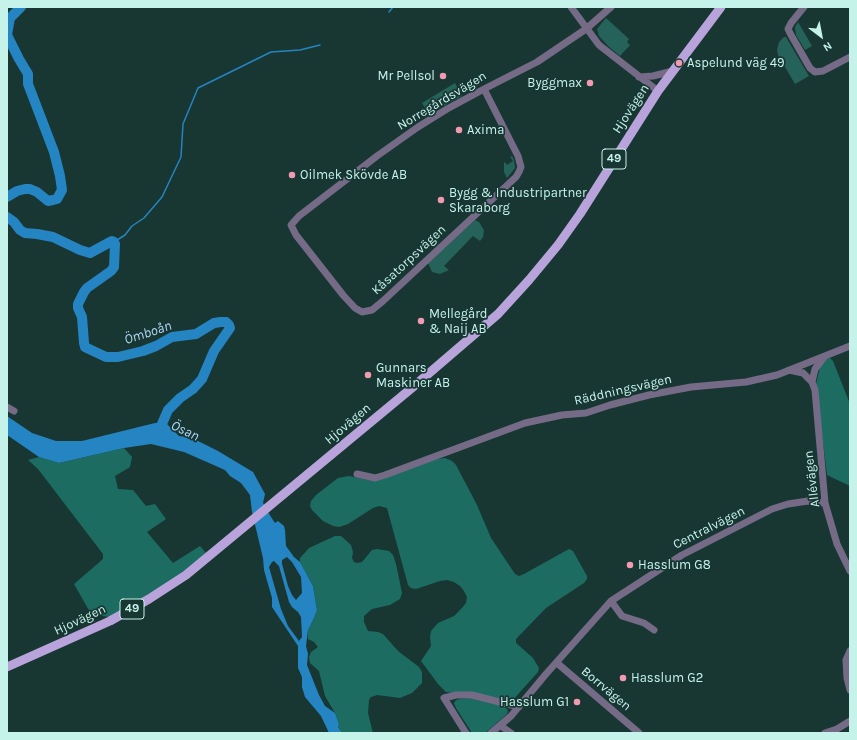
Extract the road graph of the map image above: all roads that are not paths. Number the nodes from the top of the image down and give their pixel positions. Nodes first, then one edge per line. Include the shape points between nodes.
1 (571, 7) edge
2 (611, 7) edge
3 (721, 7) edge
4 (804, 7) edge
5 (586, 29) junction
6 (850, 57) edge
7 (672, 71) junction
8 (639, 77) junction
9 (484, 89) junction
10 (658, 91) junction
11 (291, 226) joint
12 (850, 346) edge
13 (825, 356) junction
14 (788, 370) junction
15 (812, 382) junction
16 (7, 407) edge
17 (14, 412) dead end
18 (357, 474) dead end
19 (824, 503) junction
20 (850, 571) edge
21 (611, 602) junction
22 (654, 630) dead end
23 (850, 651) edge
24 (557, 663) junction
25 (7, 667) edge
26 (848, 679) edge
27 (850, 690) edge
28 (518, 707) junction
29 (850, 721) edge
30 (501, 726) junction
31 (466, 733) edge
32 (491, 733) edge
33 (511, 733) edge
34 (639, 733) edge
35 (825, 733) edge

1 - 5 street
2 - 5 street, Norregårdsvägen
3 - 7 main road, Hjovägen / 49
4 - 6 street via 788,29 806,63 815,72 823,71
5 - 8 street via 599,45
5 - 9 street, Norregårdsvägen via 537,62
7 - 8 street
7 - 10 main road, Hjovägen / 49
8 - 10 street
9 - 11 street, Norregårdsvägen via 441,113 377,156 299,216
9 - 11 street, Kåsatorpsvägen via 518,156 521,167 519,172 372,310 362,312 355,308
10 - 25 main road, Hjovägen / 49 via 558,245 498,314 466,343 186,575 149,600 110,621
12 - 13 street, Räddningsvägen
13 - 14 street, Räddningsvägen
13 - 15 street via 815,369
14 - 15 street via 803,373
14 - 18 street, Räddningsvägen via 746,382 691,387 649,395 586,413 525,423 385,475 375,478
15 - 19 street, Allévägen via 815,390
16 - 17 street
19 - 20 street, Allévägen
19 - 21 street, Centralvägen via 808,501 772,509 682,555
21 - 22 street via 622,616 644,623
21 - 24 street, Centralvägen
23 - 26 street via 846,660
24 - 28 street, Centralvägen
24 - 34 street, Borrvägen
26 - 27 street
28 - 30 street, Centralvägen
28 - 31 street via 472,695 444,698
29 - 35 street
30 - 32 street, Centralvägen
30 - 33 street

